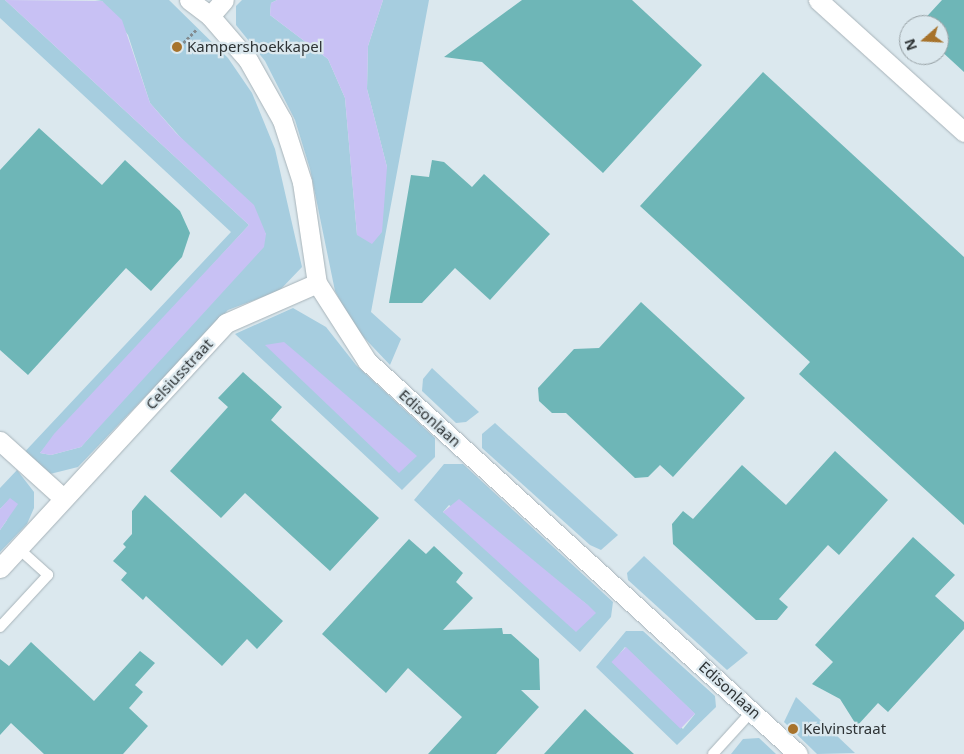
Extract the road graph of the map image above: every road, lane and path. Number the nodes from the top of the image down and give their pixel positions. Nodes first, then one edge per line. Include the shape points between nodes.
1 (189, 0) edge
2 (224, 0) edge
3 (818, 0) edge
4 (210, 16) junction
5 (964, 132) edge
6 (317, 282) junction
7 (0, 441) edge
8 (63, 498) junction
9 (18, 548) junction
10 (0, 568) edge
11 (0, 627) edge
12 (753, 710) junction
13 (713, 754) edge
14 (798, 754) edge

1 - 4 street, Edisonlaan
2 - 4 street
3 - 5 street
4 - 6 street, Edisonlaan via 248,60 282,120 302,182
6 - 8 street, Celsiusstraat via 226,323
6 - 12 street, Edisonlaan via 367,361
7 - 8 street
8 - 9 street, Celsiusstraat
9 - 10 street, Celsiusstraat
9 - 11 lane via 48,575
12 - 13 lane
12 - 14 street, Edisonlaan

